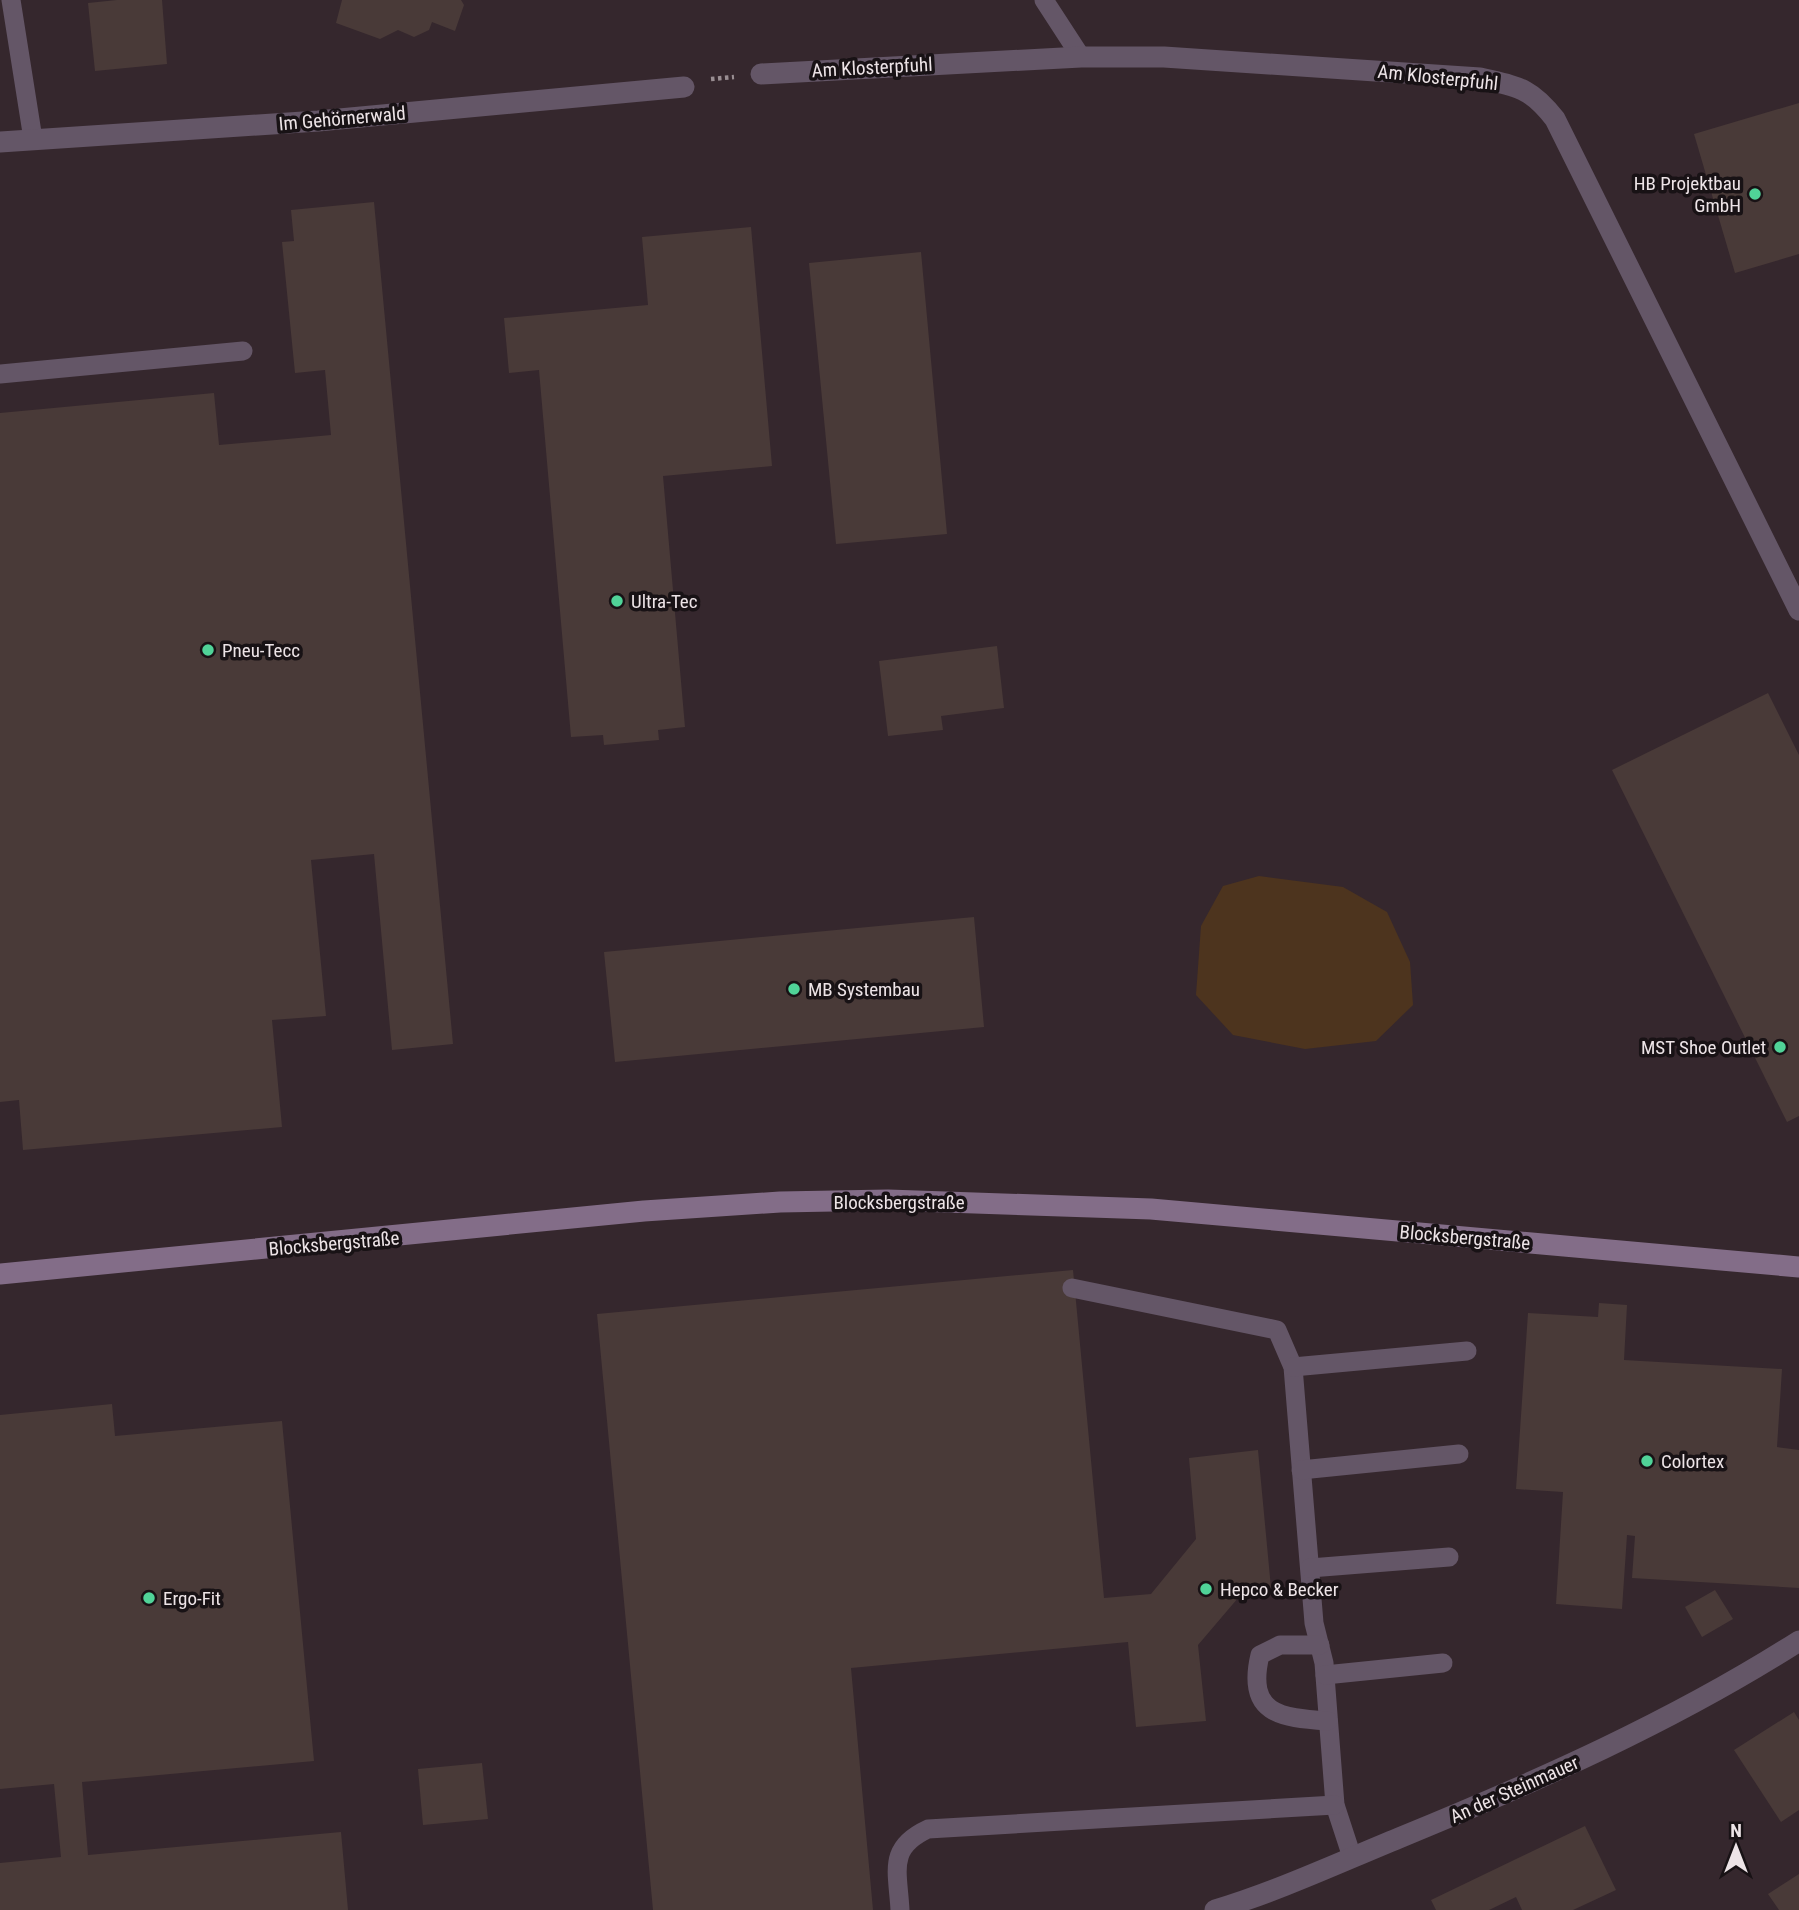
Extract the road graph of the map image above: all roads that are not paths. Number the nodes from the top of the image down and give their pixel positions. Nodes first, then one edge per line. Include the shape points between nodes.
1 (11, 0) edge
2 (1044, 0) edge
3 (1081, 57) junction
4 (761, 74) road end
5 (684, 87) road end
6 (33, 139) junction
7 (0, 142) edge
8 (243, 351) dead end
9 (0, 374) edge
10 (1799, 610) edge
11 (1799, 1266) edge
12 (0, 1274) edge
13 (1072, 1288) dead end
14 (1467, 1351) dead end
15 (1293, 1367) junction
16 (1458, 1454) dead end
17 (1301, 1470) junction
18 (1448, 1557) dead end
19 (1310, 1568) junction
20 (1799, 1641) edge
21 (1320, 1645) junction
22 (1443, 1663) dead end
23 (1325, 1675) junction
24 (1328, 1721) junction
25 (1335, 1805) junction
26 (1352, 1857) junction
27 (900, 1910) edge
28 (1215, 1910) edge

1 - 6 lane
2 - 3 lane
3 - 4 street, Am Klosterpfuhl
3 - 10 street, Am Klosterpfuhl via 1164,57 1480,78 1537,96 1555,119
5 - 6 street, Im Gehörnerwald via 318,121
6 - 7 street, Im Gehörnerwald
8 - 9 lane
11 - 12 main road, Blocksbergstraße via 1152,1209 888,1200 644,1211
13 - 15 lane via 1277,1330
14 - 15 lane
15 - 17 lane
16 - 17 lane
17 - 19 lane
18 - 19 lane
19 - 21 lane
20 - 26 street, An der Steinmauer via 1753,1671 1596,1753
21 - 23 lane
21 - 24 lane via 1280,1645 1260,1655 1254,1680 1266,1708 1286,1718
22 - 23 lane
23 - 24 lane
24 - 25 lane
25 - 26 lane
25 - 27 lane via 928,1829 908,1838 898,1856
26 - 28 street, An der Steinmauer

